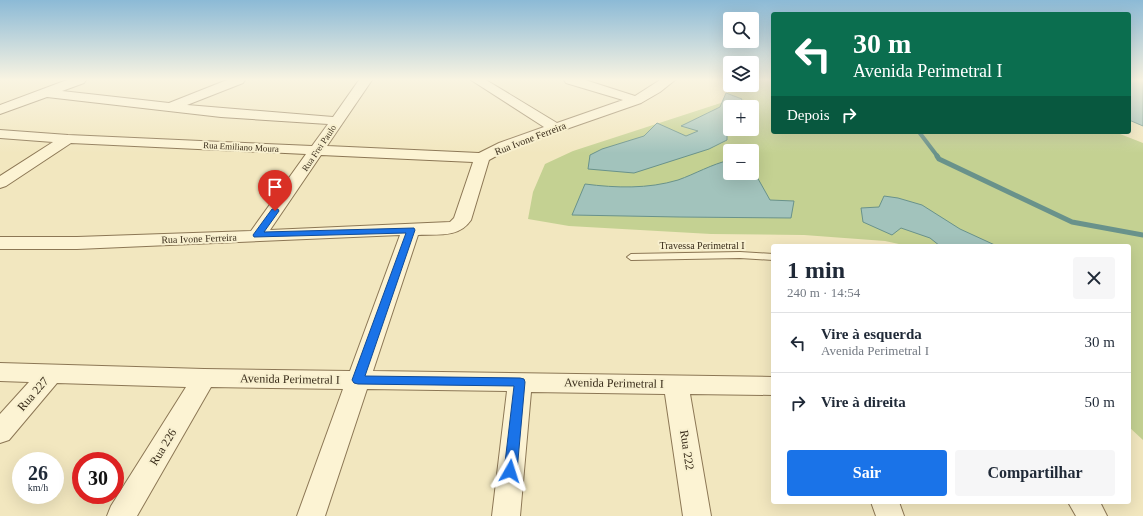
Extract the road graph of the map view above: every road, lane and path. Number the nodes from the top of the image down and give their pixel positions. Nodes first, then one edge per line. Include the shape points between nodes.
1 (14, 104) edge
2 (145, 104) edge
3 (178, 104) edge
4 (349, 104) edge
5 (516, 104) edge
6 (624, 104) edge
7 (171, 107) junction
8 (2, 108) edge
9 (337, 121) junction
10 (555, 128) junction
11 (0, 134) edge
12 (68, 139) junction
13 (318, 151) junction
14 (482, 158) junction
15 (0, 183) edge
16 (411, 230) junction
17 (257, 235) junction
18 (0, 243) edge
19 (632, 257) dead end
20 (771, 257) edge
21 (0, 372) edge
22 (51, 373) junction
23 (204, 378) junction
24 (358, 380) junction
25 (520, 382) junction
26 (676, 384) junction
27 (771, 386) edge
28 (0, 432) edge
29 (886, 504) edge
30 (1076, 504) edge
31 (1084, 504) edge
32 (122, 516) edge
33 (311, 516) edge
34 (506, 516) edge
35 (697, 516) edge
36 (890, 516) edge
37 (1084, 516) edge
38 (1093, 516) edge

1 - 8 street
2 - 7 street
3 - 7 street
4 - 9 street, Rua Frei Paulo
5 - 10 street
6 - 10 street, Rua Ivone Ferreira
7 - 9 street
9 - 13 street, Rua Frei Paulo
10 - 14 street, Rua Ivone Ferreira via 504,146
11 - 12 street, Rua Emiliano Moura
12 - 13 street, Rua Emiliano Moura
12 - 15 street
13 - 14 street, Rua Emiliano Moura
13 - 17 street, Rua Frei Paulo
14 - 16 street, Rua Ivone Ferreira via 460,224 450,228
16 - 17 street, Rua Ivone Ferreira
16 - 24 street
17 - 18 street, Rua Ivone Ferreira via 77,243
19 - 20 lane, Travessa Perimetral I
21 - 22 street, Avenida Perimetral I
22 - 23 street, Avenida Perimetral I
22 - 28 street, Rua 227
23 - 24 street, Avenida Perimetral I
23 - 32 street, Rua 226
24 - 25 street, Avenida Perimetral I
24 - 33 street
25 - 26 street, Avenida Perimetral I
25 - 34 street
26 - 27 street, Avenida Perimetral I
26 - 35 street, Rua 222
29 - 36 street
30 - 37 street
31 - 38 street

